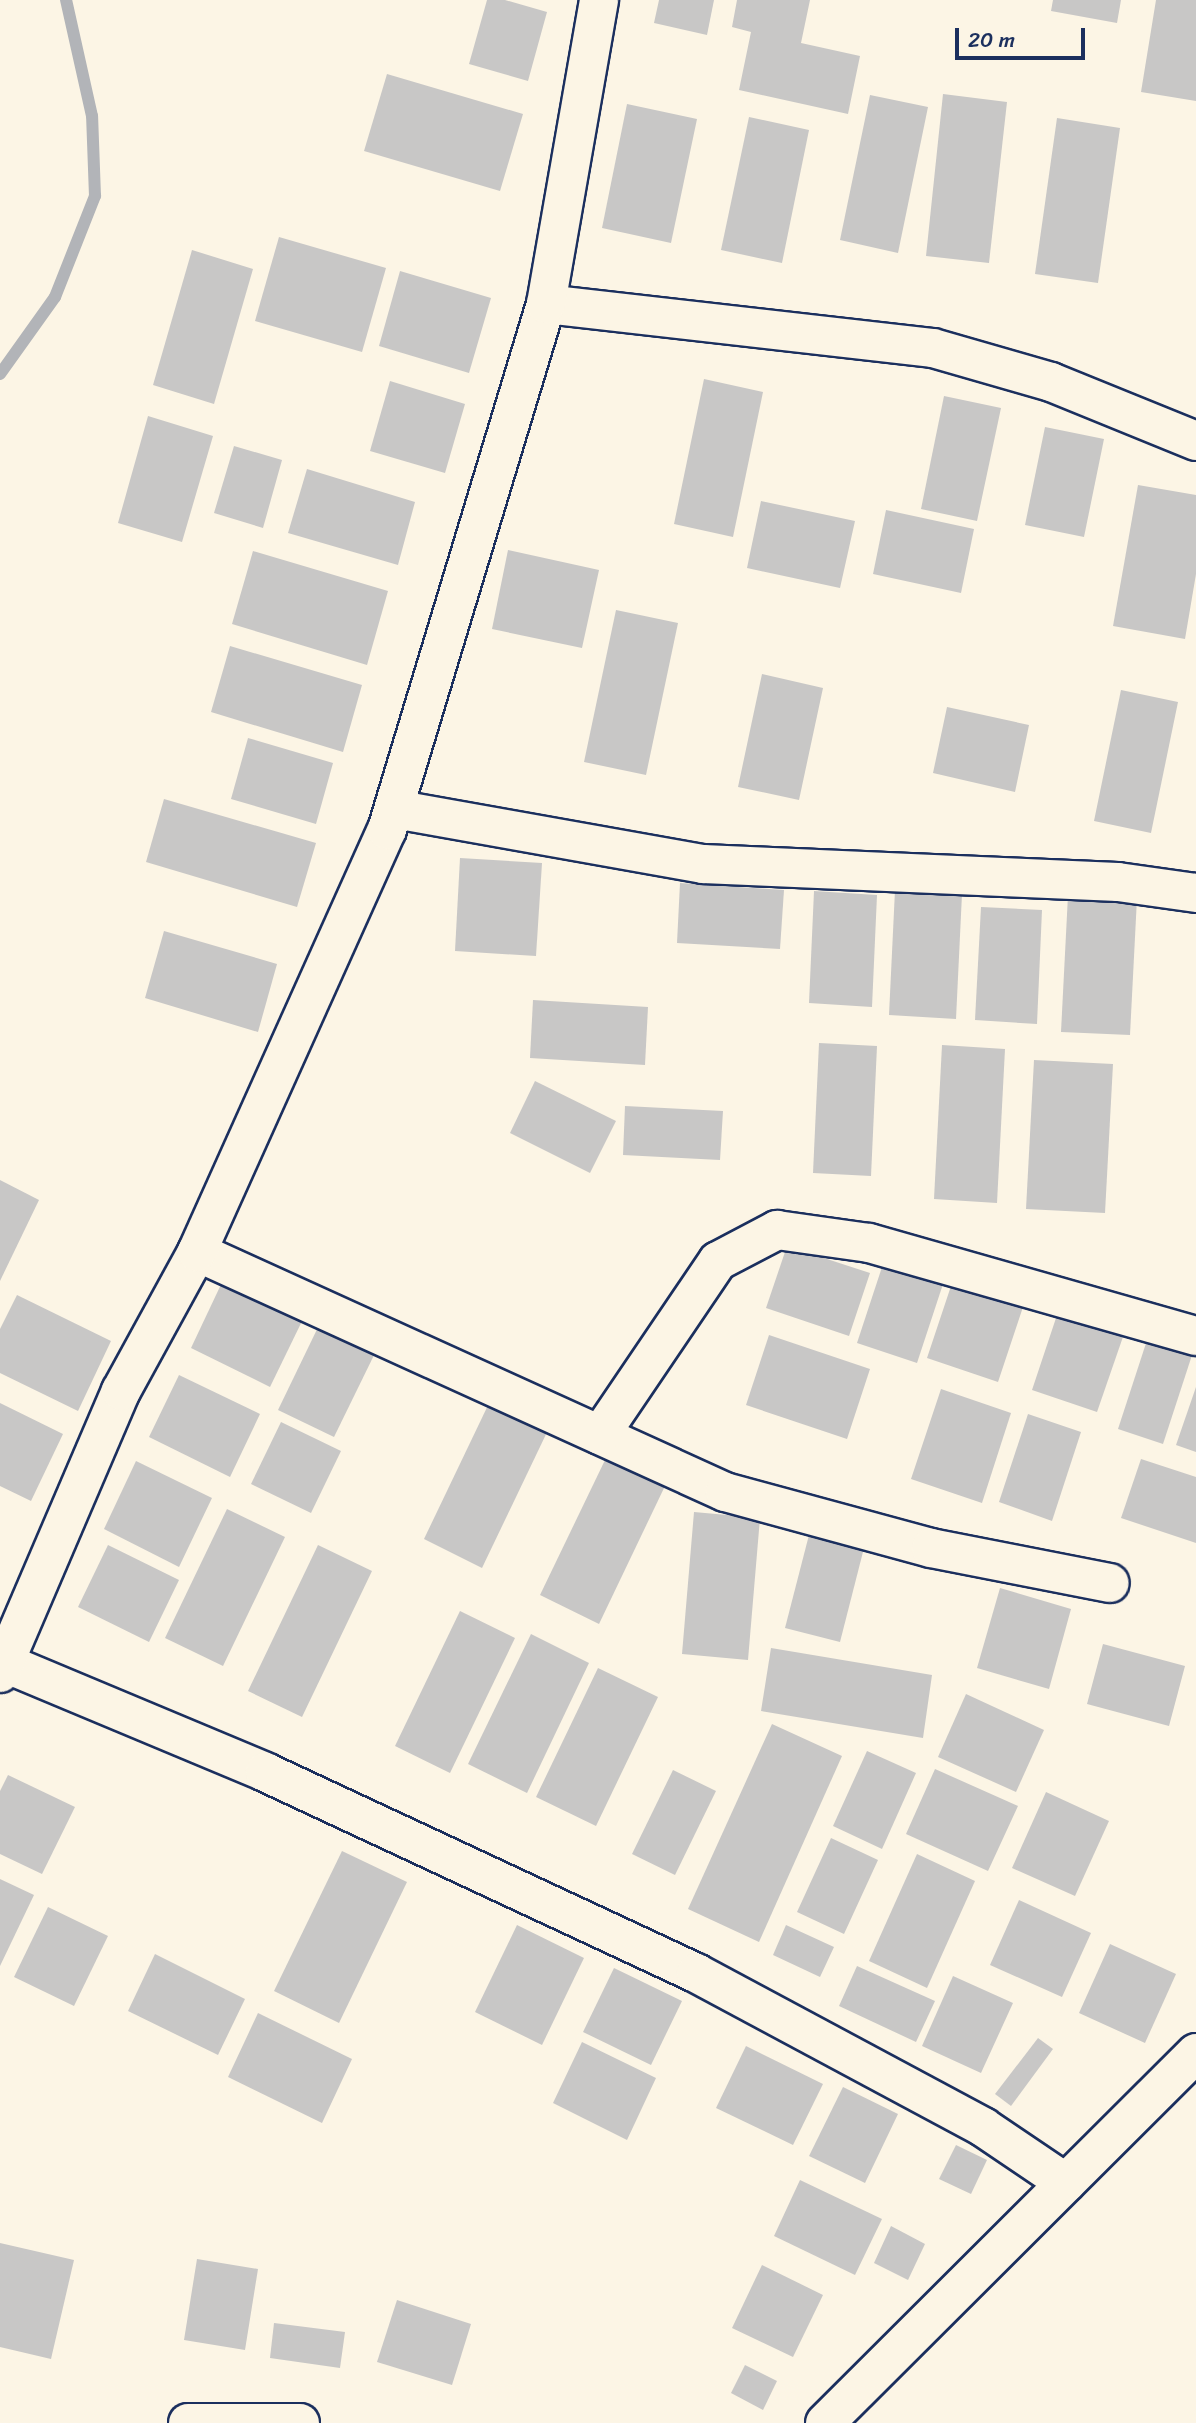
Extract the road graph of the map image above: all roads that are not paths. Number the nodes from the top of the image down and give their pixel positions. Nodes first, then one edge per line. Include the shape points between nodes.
1 (598, 0) edge
2 (546, 304) junction
3 (1196, 441) edge
4 (394, 809) junction
5 (1196, 893) edge
6 (197, 1252) junction
7 (1196, 1336) edge
8 (600, 1435) junction
9 (1110, 1583) dead end
10 (2, 1666) edge
11 (1196, 2053) edge
12 (1066, 2183) junction
13 (188, 2423) edge
14 (300, 2423) edge
15 (825, 2423) edge

1 - 2 street
2 - 3 street via 933,348 1051,382
2 - 4 street
4 - 5 street via 703,864 1118,883
4 - 6 street
6 - 8 street
6 - 10 street via 121,1391
7 - 8 street via 869,1243 776,1230 718,1261
8 - 9 street via 725,1492 931,1548
10 - 12 street via 265,1772 696,1973 983,2127
11 - 12 street
12 - 15 street
13 - 14 street

